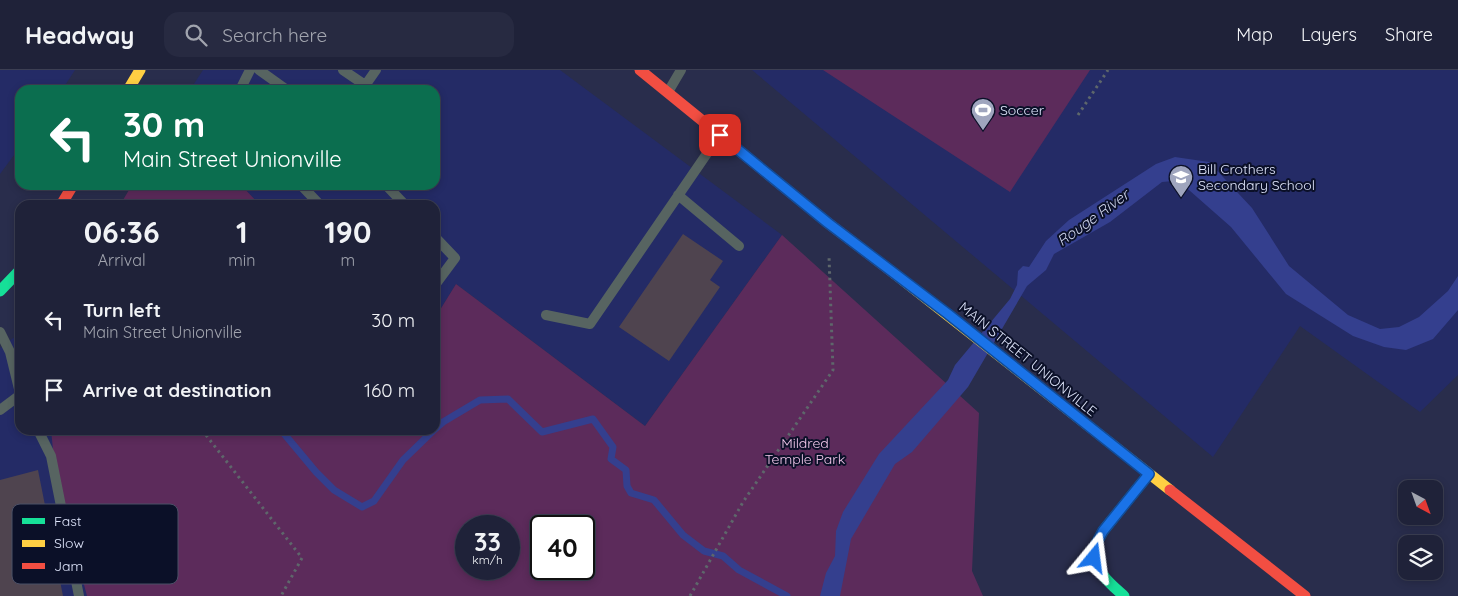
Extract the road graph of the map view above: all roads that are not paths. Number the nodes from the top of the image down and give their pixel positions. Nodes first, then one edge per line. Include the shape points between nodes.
1 (140, 70) edge
2 (250, 70) edge
3 (259, 70) edge
4 (343, 70) edge
5 (376, 70) edge
6 (640, 70) edge
7 (682, 70) edge
8 (131, 85) edge
9 (242, 85) edge
10 (280, 85) edge
11 (360, 85) edge
12 (365, 85) edge
13 (667, 92) junction
14 (720, 135) junction
15 (305, 190) edge
16 (391, 190) edge
17 (678, 195) junction
18 (315, 200) edge
19 (400, 200) edge
20 (440, 242) edge
21 (739, 246) dead end
22 (15, 276) edge
23 (440, 278) edge
24 (0, 291) edge
25 (546, 315) dead end
26 (0, 332) edge
27 (15, 373) edge
28 (15, 398) edge
29 (0, 410) edge
30 (40, 435) edge
31 (1149, 474) junction
32 (61, 504) edge
33 (1124, 596) edge
34 (1305, 596) edge

1 - 8 main road
2 - 9 lane
3 - 10 lane
4 - 11 lane
5 - 12 lane
6 - 13 main road, MAIN STREET UNIONVILLE
7 - 13 lane
13 - 14 main road, MAIN STREET UNIONVILLE
14 - 17 lane
14 - 31 main road, MAIN STREET UNIONVILLE
15 - 18 lane
16 - 19 lane
17 - 21 lane
17 - 25 lane via 590,324
20 - 23 lane via 455,258
22 - 24 main road
26 - 27 lane via 10,352
28 - 29 lane
30 - 32 lane via 51,456
31 - 33 main road via 1103,531 1093,550 1103,577
31 - 34 main road, MAIN STREET UNIONVILLE

